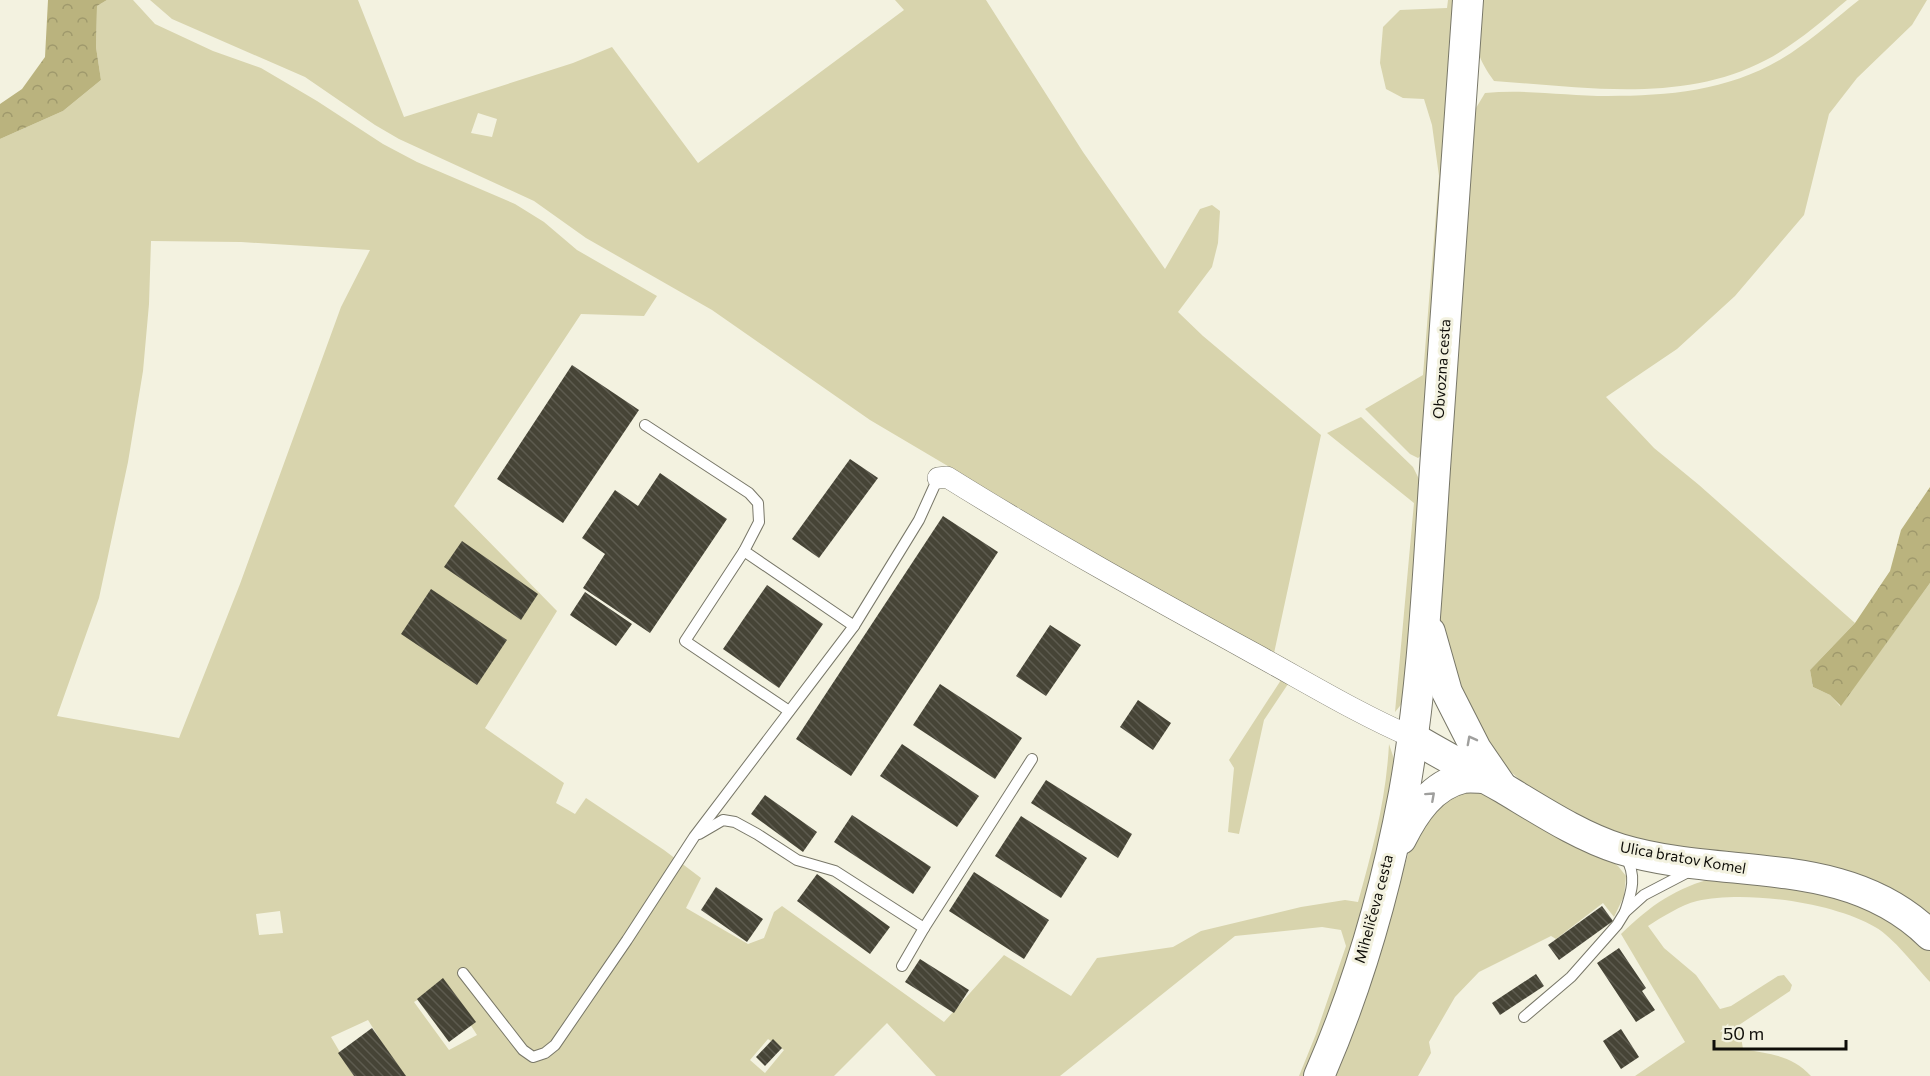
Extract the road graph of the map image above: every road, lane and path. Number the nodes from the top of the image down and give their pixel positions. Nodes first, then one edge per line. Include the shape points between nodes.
1 (1468, 0) edge
2 (645, 425) dead end
3 (938, 478) joint
4 (744, 551) junction
5 (1426, 613) junction
6 (854, 626) junction
7 (789, 711) junction
8 (1412, 737) junction
9 (1032, 759) dead end
10 (1495, 783) junction
11 (694, 837) junction
12 (1621, 849) junction
13 (1388, 863) junction
14 (1704, 865) junction
15 (1625, 912) junction
16 (924, 928) junction
17 (1930, 935) edge
18 (902, 966) dead end
19 (463, 973) dead end
20 (1524, 1017) dead end
21 (1318, 1076) edge

1 - 5 street, Obvozna cesta
2 - 4 lane via 749,493 758,503 759,522
3 - 6 lane via 919,520
3 - 8 street via 947,477 1210,631 1367,718
4 - 6 lane
4 - 7 lane via 685,641
5 - 8 street, Obvozna cesta
10 -> 5 street via 1447,692
6 - 7 lane
7 - 11 lane
8 - 10 street, Ulica bratov Komel
8 - 13 street, Miheličeva cesta
9 - 16 lane
10 - 12 street, Ulica bratov Komel via 1569,826
13 -> 10 street via 1428,797 1448,783 1464,778
11 - 16 lane via 723,820 735,822 797,860 835,871
11 - 19 lane via 555,1045 545,1053 533,1057 523,1050
12 - 14 street, Ulica bratov Komel
12 - 15 lane via 1634,879
13 - 21 street, Miheličeva cesta via 1351,991
14 - 15 lane via 1644,895
14 - 17 street, Ulica bratov Komel via 1834,882 1880,898
15 - 20 lane via 1571,977
16 - 18 lane

